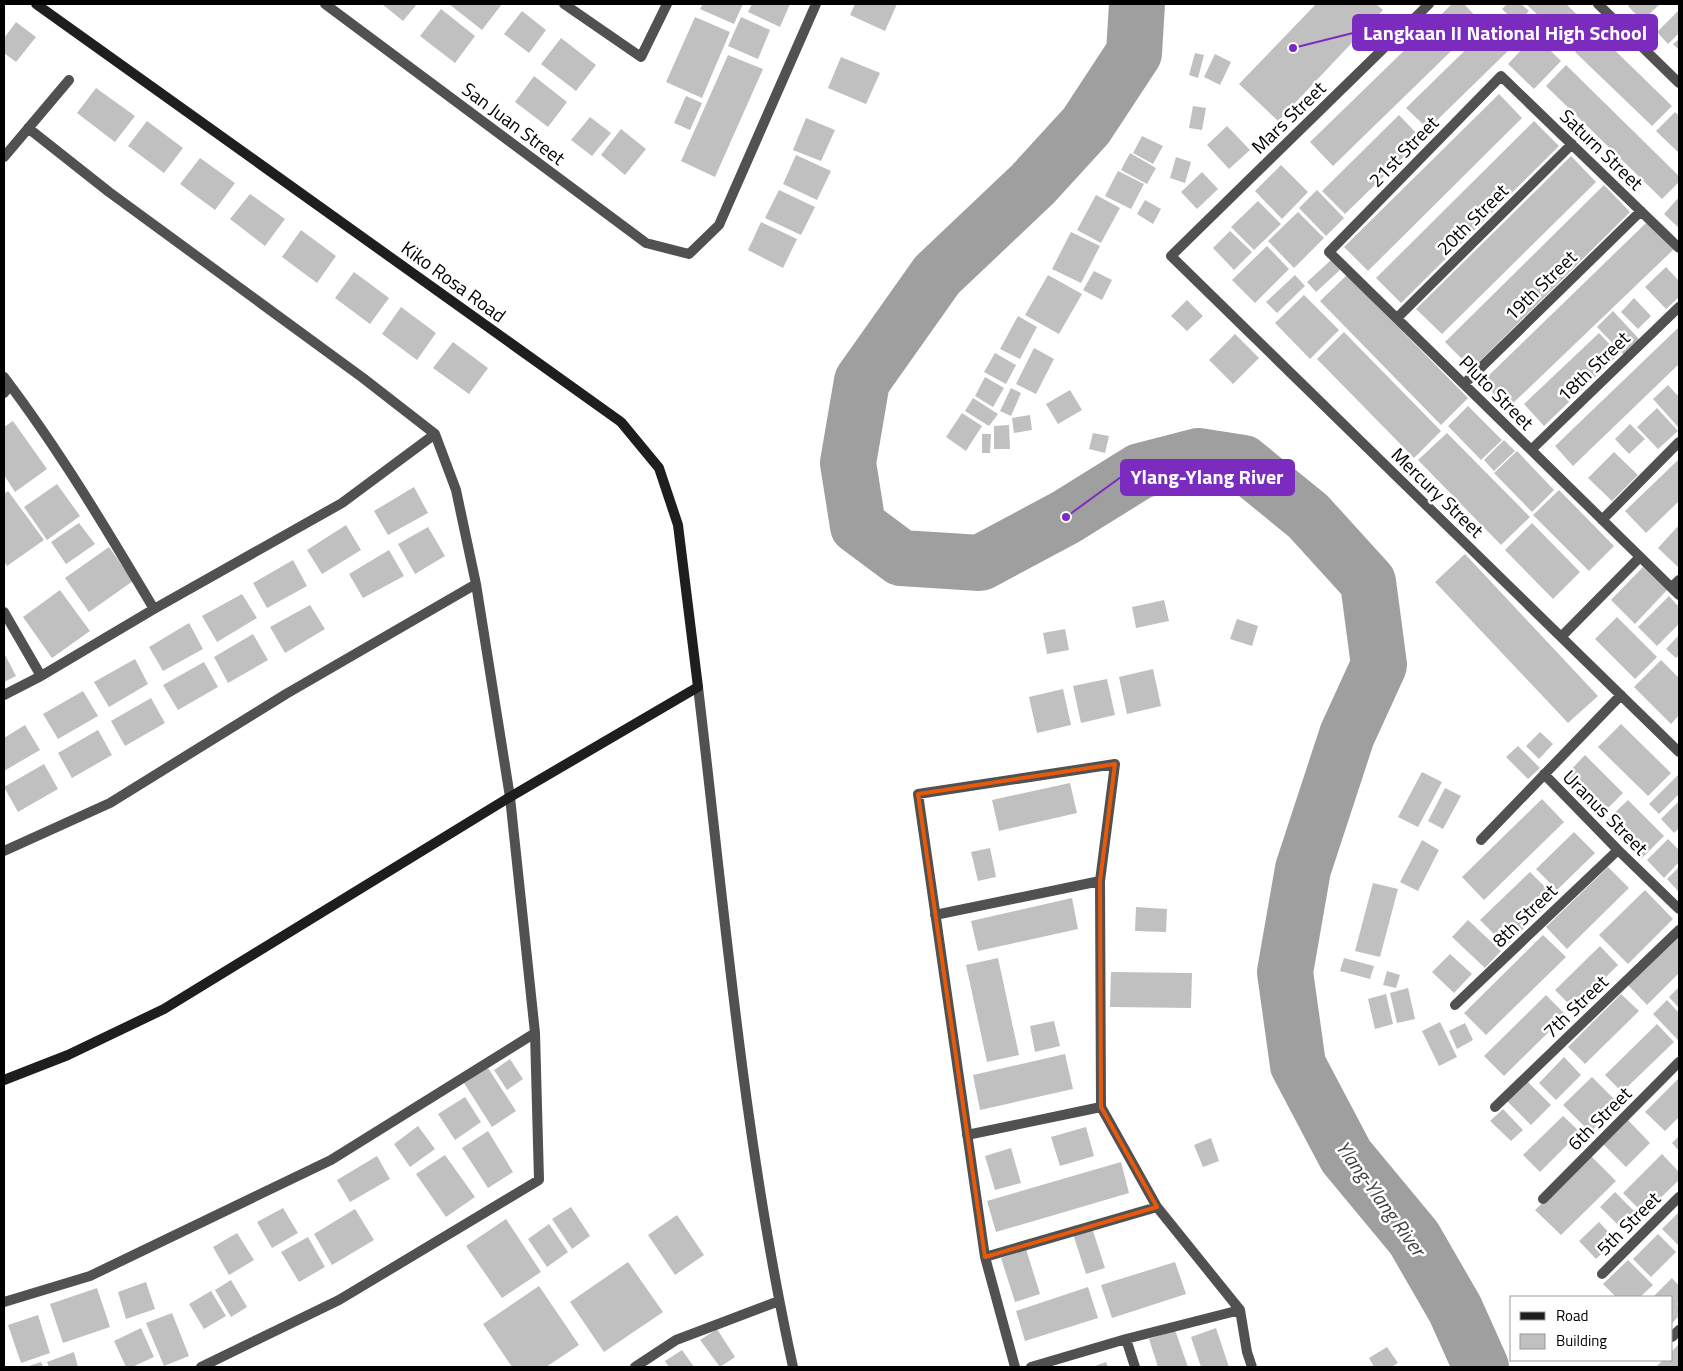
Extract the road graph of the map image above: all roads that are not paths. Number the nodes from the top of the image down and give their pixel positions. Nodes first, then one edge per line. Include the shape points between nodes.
1 (36, 4) edge
2 (325, 4) edge
3 (564, 4) edge
4 (667, 4) edge
5 (816, 4) edge
6 (1429, 4) edge
7 (1598, 4) edge
8 (1501, 76) joint
9 (68, 80) dead end
10 (1679, 83) edge
11 (28, 128) junction
12 (1572, 144) junction
13 (4, 157) edge
14 (1641, 211) junction
15 (1679, 248) edge
16 (1329, 252) joint
17 (1171, 256) joint
18 (1679, 307) edge
19 (1397, 318) junction
20 (1464, 384) junction
21 (6, 385) edge
22 (435, 434) junction
23 (1679, 442) edge
24 (1531, 450) junction
25 (1602, 520) junction
26 (1640, 557) junction
27 (476, 584) junction
28 (1677, 587) edge
29 (154, 609) junction
30 (4, 612) edge
31 (1561, 637) junction
32 (41, 676) junction
33 (698, 687) junction
34 (4, 695) edge
35 (1621, 695) junction
36 (1679, 752) edge
37 (1544, 774) junction
38 (510, 797) junction
39 (1481, 840) dead end
40 (1618, 850) junction
41 (4, 852) edge
42 (1100, 881) junction
43 (1679, 909) edge
44 (935, 915) junction
45 (1679, 930) edge
46 (1455, 1005) dead end
47 (534, 1033) junction
48 (1679, 1062) edge
49 (4, 1080) edge
50 (1101, 1107) junction
51 (1495, 1107) dead end
52 (967, 1136) junction
53 (1679, 1197) edge
54 (1542, 1199) dead end
55 (1157, 1208) junction
56 (985, 1257) junction
57 (1602, 1274) dead end
58 (779, 1301) junction
59 (4, 1302) edge
60 (1240, 1310) junction
61 (1126, 1339) junction
62 (201, 1367) edge
63 (635, 1367) edge
64 (793, 1367) edge
65 (1015, 1367) edge
66 (1031, 1367) edge
67 (1135, 1367) edge
68 (1252, 1367) edge

1 - 33 street, Kiko Rosa Road via 621,422 659,468 678,525
2 - 5 street, San Juan Street via 646,244 689,254 718,225
3 - 4 street via 641,57
6 - 17 street, Mars Street
7 - 10 street
8 - 12 street, Saturn Street
8 - 16 street, 21st Street
9 - 11 street
11 - 13 street
11 - 22 street
12 - 14 street, Saturn Street
12 - 19 street, 20th Street
14 - 15 street, Saturn Street
14 - 20 street, 19th Street
16 - 19 street, Pluto Street
17 - 31 street, Mercury Street
18 - 24 street, 18th Street
19 - 20 street, Pluto Street
20 - 24 street, Pluto Street
21 - 29 street via 38,422
22 - 27 street via 456,490
22 - 29 street via 342,503
23 - 25 street
24 - 25 street, Pluto Street
25 - 26 street, Pluto Street
26 - 28 street, Pluto Street
26 - 31 street
27 - 38 street
27 - 41 street via 286,694 110,803
29 - 32 street
30 - 32 street
31 - 35 street, Mercury Street
32 - 34 street
33 - 38 street
33 - 58 street via 751,1136
35 - 36 street, Mercury Street
35 - 37 street, Uranus Street
37 - 39 street
37 - 40 street, Uranus Street
38 - 47 street
38 - 49 street via 164,1009 68,1055
40 - 43 street, Uranus Street
40 - 46 street, 8th Street
42 - 44 street
42 - 44 street via 1115,764 918,794
42 - 50 street
44 - 52 street
45 - 51 street, 7th Street
47 - 59 street via 331,1160 90,1276
47 - 62 street via 539,1180 339,1300
48 - 54 street, 6th Street
50 - 52 street
50 - 55 street
52 - 56 street
53 - 57 street, 5th Street
55 - 56 street
55 - 60 street
56 - 65 street
58 - 63 street via 676,1340
58 - 64 street
60 - 61 street
60 - 68 street
61 - 66 street
61 - 67 street

